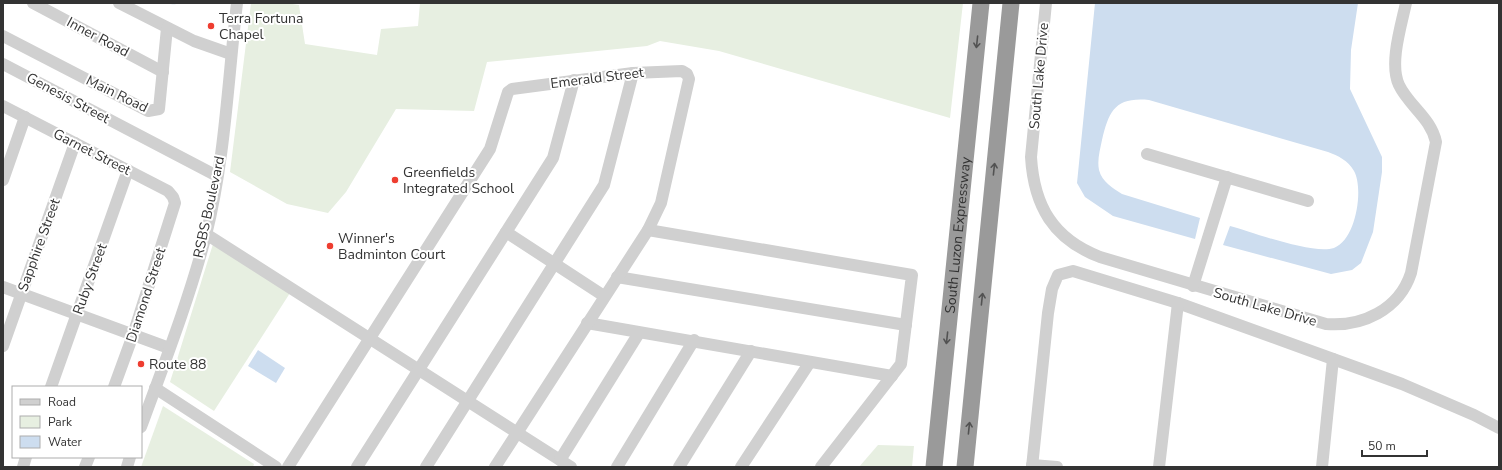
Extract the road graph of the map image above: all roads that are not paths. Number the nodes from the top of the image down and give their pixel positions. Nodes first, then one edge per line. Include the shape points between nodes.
1 (33, 3) edge
2 (119, 3) edge
3 (237, 3) edge
4 (981, 3) edge
5 (1011, 3) edge
6 (1046, 3) edge
7 (1406, 3) edge
8 (168, 28) junction
9 (3, 36) edge
10 (231, 54) junction
11 (3, 64) edge
12 (163, 72) junction
13 (633, 73) junction
14 (574, 80) junction
15 (3, 106) edge
16 (25, 117) junction
17 (75, 143) junction
18 (1148, 154) dead end
19 (128, 170) junction
20 (216, 176) junction
21 (1227, 177) junction
22 (3, 180) edge
23 (1308, 201) dead end
24 (175, 203) joint
25 (648, 230) junction
26 (506, 232) junction
27 (206, 234) junction
28 (554, 264) junction
29 (617, 277) junction
30 (1193, 286) junction
31 (3, 287) edge
32 (22, 294) junction
33 (604, 296) junction
34 (1178, 303) junction
35 (77, 314) junction
36 (587, 323) junction
37 (906, 325) junction
38 (639, 333) junction
39 (133, 335) junction
40 (4, 338) edge
41 (370, 338) junction
42 (694, 340) junction
43 (169, 348) junction
44 (751, 351) junction
45 (1333, 359) junction
46 (810, 362) junction
47 (419, 370) junction
48 (892, 376) junction
49 (51, 386) edge
50 (114, 386) edge
51 (155, 388) junction
52 (468, 402) junction
53 (142, 424) edge
54 (1499, 428) edge
55 (517, 433) junction
56 (560, 460) junction
57 (1032, 466) edge
58 (276, 467) edge
59 (288, 467) edge
60 (357, 467) edge
61 (426, 467) edge
62 (495, 467) edge
63 (571, 467) edge
64 (617, 467) edge
65 (680, 467) edge
66 (741, 467) edge
67 (821, 467) edge
68 (934, 467) edge
69 (965, 467) edge
70 (1057, 467) edge
71 (1159, 467) edge
72 (1322, 467) edge

1 - 12 street, Inner Road
2 - 8 street
3 - 10 street, RSBS Boulevard
4 -> 68 highway, South Luzon Expressway
69 -> 5 highway, South Luzon Expressway
6 - 30 street, South Lake Drive via 1031,157 1032,176 1043,209 1061,235 1088,253
7 - 30 street, South Lake Drive via 1395,63 1396,76 1402,91 1434,132 1436,142 1411,273 1399,298 1376,315 1341,326
8 - 10 street via 194,41
8 - 12 street, Main Road
9 - 12 street, Main Road via 148,111 159,109
10 - 20 street, RSBS Boulevard
11 - 20 street, Genesis Street via 133,132 147,146 172,158 190,162
13 - 14 street, Emerald Street
13 - 25 street, Emerald Street via 682,71 689,79 661,203
13 - 28 street via 604,185
14 - 26 street via 553,158
14 - 41 street, Emerald Street via 512,89 508,92 490,149
15 - 16 street, Garnet Street
16 - 17 street, Garnet Street
16 - 22 street
17 - 19 street, Garnet Street
17 - 32 street, Sapphire Street
18 - 21 street
19 - 24 street, Garnet Street via 168,191
19 - 35 street, Ruby Street
20 - 27 street, RSBS Boulevard
21 - 23 street
21 - 30 street
24 - 39 street, Diamond Street
25 - 29 street
25 - 37 street via 912,275
26 - 28 street
26 - 47 street
27 - 41 street
27 - 43 street, RSBS Boulevard
28 - 33 street
28 - 52 street
29 - 33 street
29 - 37 street
31 - 32 street
32 - 35 street
32 - 40 street, Sapphire Street
33 - 36 street
34 - 45 street
34 - 57 street via 1073,271 1058,275 1052,289 1048,313
34 - 71 street
35 - 39 street
35 - 49 street, Ruby Street
36 - 38 street
36 - 55 street
37 - 48 street via 901,364
38 - 42 street
38 - 56 street
39 - 43 street
39 - 50 street, Diamond Street
41 - 47 street
41 - 59 street
42 - 44 street
42 - 64 street
43 - 51 street, RSBS Boulevard
44 - 46 street
44 - 65 street
45 - 54 street via 1402,384
45 - 72 street
46 - 48 street
46 - 66 street
47 - 52 street
47 - 60 street
48 - 67 street
51 - 53 street, RSBS Boulevard
51 - 58 street
52 - 55 street
52 - 61 street
55 - 56 street
55 - 62 street
56 - 63 street
57 - 70 street

